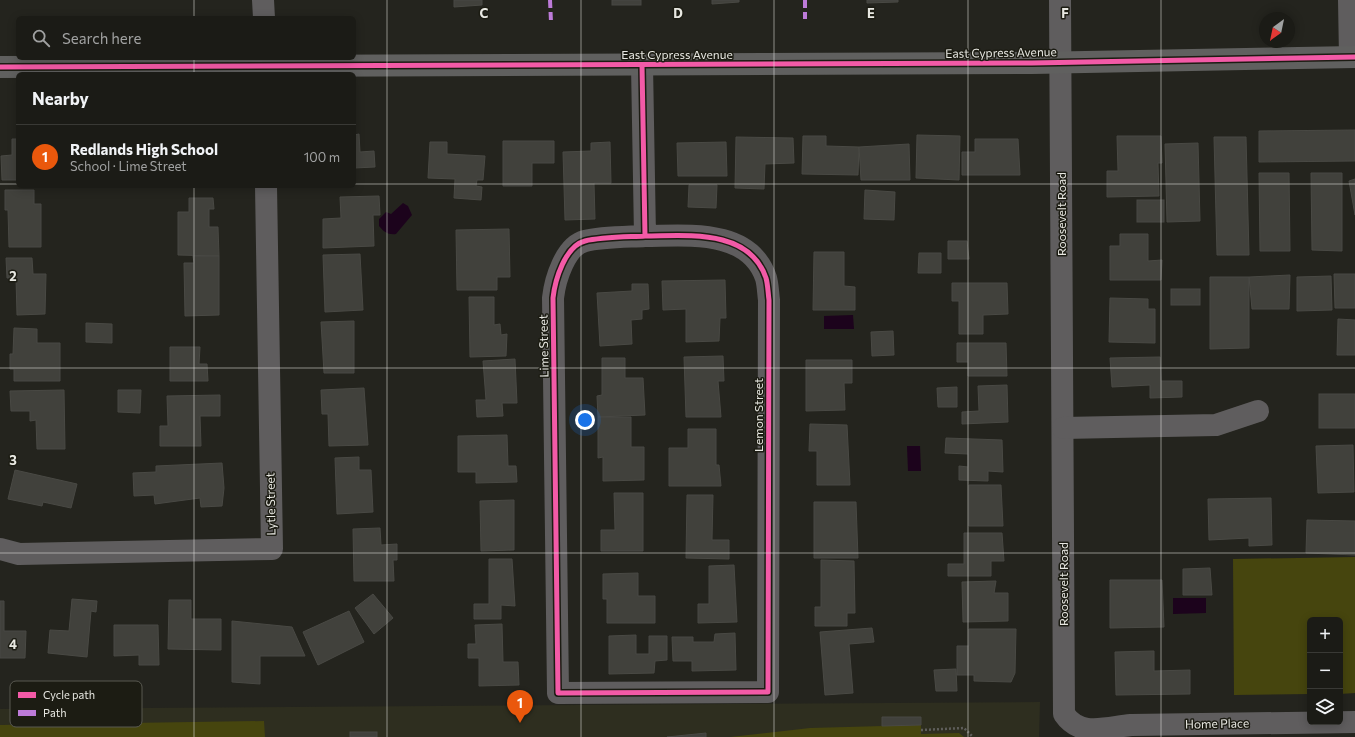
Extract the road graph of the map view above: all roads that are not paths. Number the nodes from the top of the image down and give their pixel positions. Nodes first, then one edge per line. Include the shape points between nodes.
1 (263, 0) edge
2 (1060, 0) edge
3 (1349, 0) edge
4 (264, 16) edge
5 (1352, 57) edge
6 (1062, 62) junction
7 (642, 65) junction
8 (264, 66) edge
9 (0, 67) edge
10 (266, 188) edge
11 (644, 236) junction
12 (1258, 411) dead end
13 (1063, 428) junction
14 (0, 549) edge
15 (558, 693) joint
16 (1355, 722) edge
17 (1081, 732) joint

1 - 4 street
2 - 6 street, Roosevelt Road
3 - 5 street
5 - 6 main road, East Cypress Avenue
6 - 7 main road, East Cypress Avenue
6 - 13 street, Roosevelt Road
7 - 8 main road, East Cypress Avenue
7 - 11 street
8 - 9 main road, East Cypress Avenue
10 - 14 street, Lytle Street via 272,549 19,554
11 - 15 street, Lime Street via 584,241 575,246 569,254 555,283 553,298
11 - 15 street, Lemon Street via 712,237 731,242 750,253 766,278 769,300 768,692
12 - 13 street via 1216,425
13 - 17 street, Roosevelt Road via 1064,714 1070,725
16 - 17 street, Home Place via 1131,725 1114,726 1093,733

